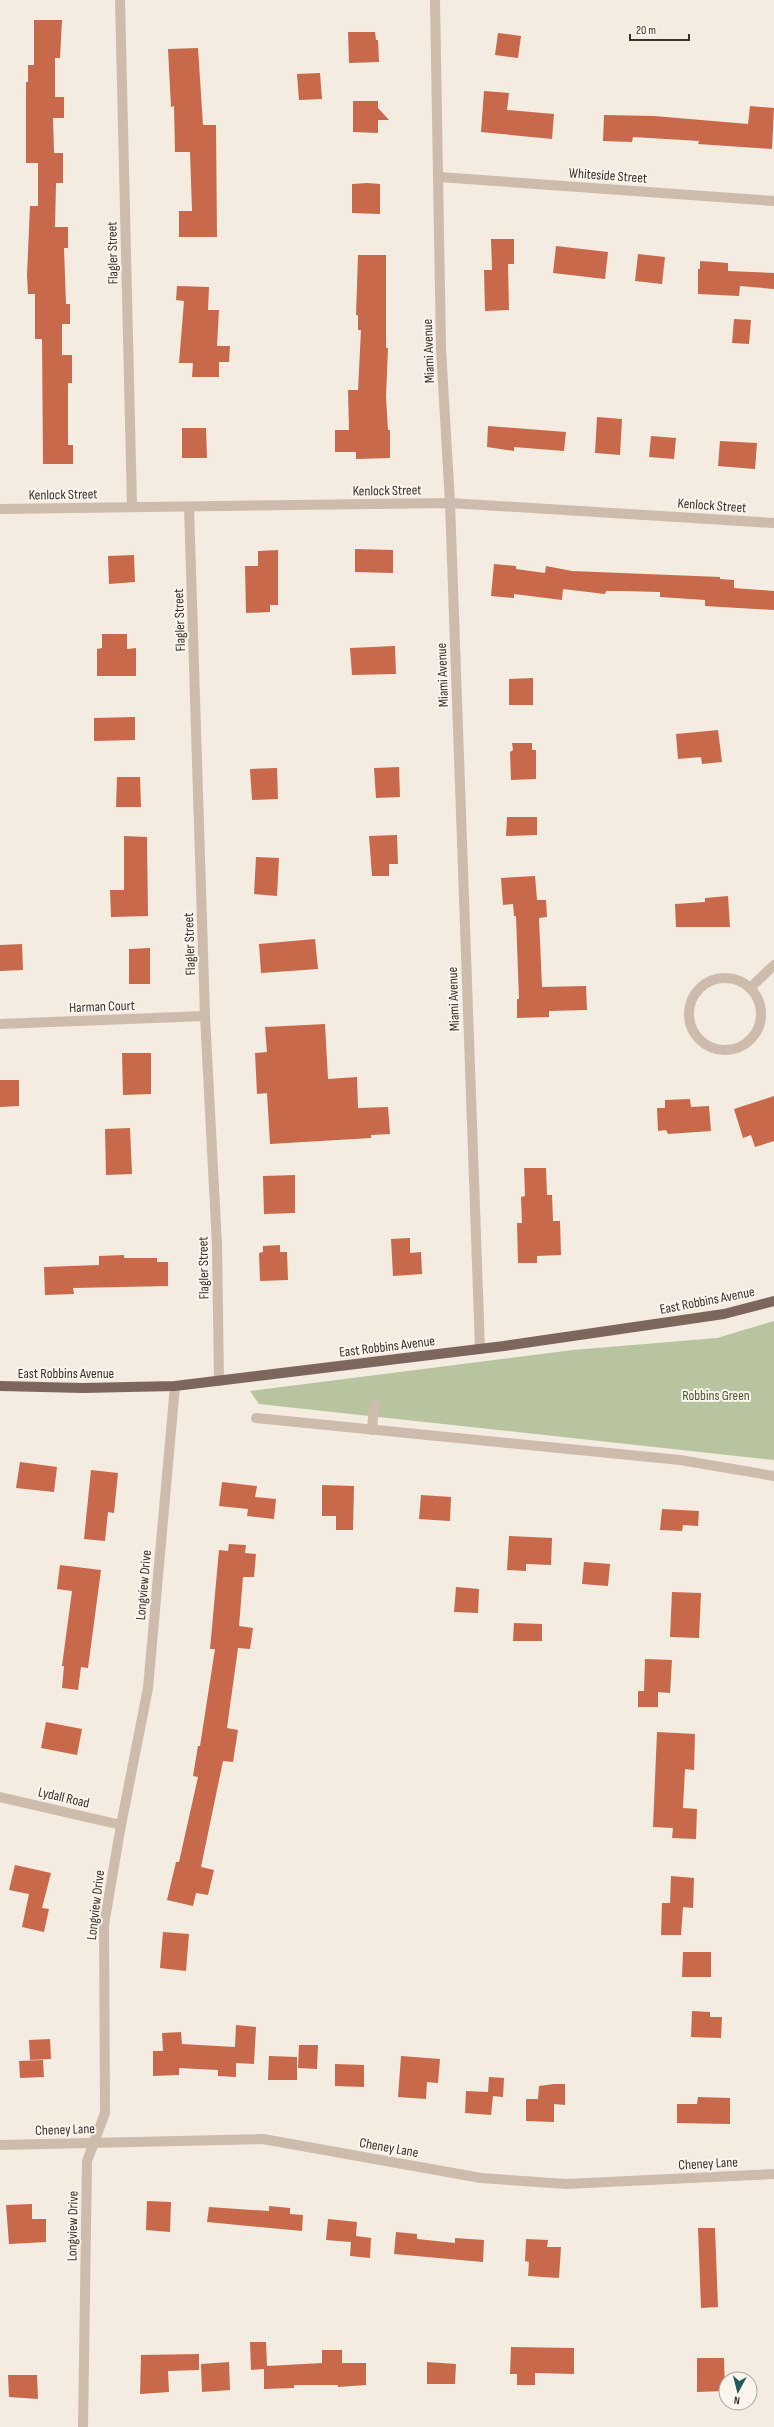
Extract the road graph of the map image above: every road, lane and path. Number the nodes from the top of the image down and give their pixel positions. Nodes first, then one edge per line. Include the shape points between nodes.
1 (120, 0) edge
2 (435, 0) edge
3 (439, 177) junction
4 (774, 201) edge
5 (450, 503) junction
6 (132, 506) junction
7 (189, 506) junction
8 (0, 509) edge
9 (774, 523) edge
10 (774, 965) edge
11 (750, 988) junction
12 (205, 1016) junction
13 (0, 1024) edge
14 (774, 1301) edge
15 (480, 1349) junction
16 (219, 1381) junction
17 (0, 1386) edge
18 (175, 1386) junction
19 (374, 1405) dead end
20 (256, 1418) dead end
21 (372, 1430) junction
22 (774, 1476) edge
23 (0, 1797) edge
24 (121, 1825) junction
25 (95, 2142) junction
26 (0, 2145) edge
27 (774, 2174) edge
28 (83, 2427) edge

1 - 6 street, Flagler Street
2 - 3 street, Miami Avenue
3 - 4 street, Whiteside Street
3 - 5 street, Miami Avenue via 442,349
5 - 7 street, Kenlock Street
5 - 9 street, Kenlock Street
5 - 15 street, Miami Avenue
6 - 7 street, Kenlock Street
6 - 8 street, Kenlock Street
7 - 12 street, Flagler Street
10 - 11 street
11 - 11 street via 732,979 722,979 712,981 696,994 691,1003 690,1023 701,1041 719,1050 729,1050 744,1045 755,1035 760,1025 760,1006
12 - 13 street, Harman Court
12 - 16 street, Flagler Street via 217,1245
14 - 15 main road, East Robbins Avenue via 724,1314
15 - 16 main road, East Robbins Avenue
16 - 18 main road, East Robbins Avenue
17 - 18 main road, East Robbins Avenue
18 - 24 street, Longview Drive via 148,1688
19 - 21 street
20 - 21 street
21 - 22 street via 680,1460
23 - 24 street, Lydall Road
24 - 25 street, Longview Drive via 104,1925 105,2113
25 - 26 street, Cheney Lane
25 - 27 street, Cheney Lane via 264,2139 481,2178 566,2184
25 - 28 street, Longview Drive via 87,2161

